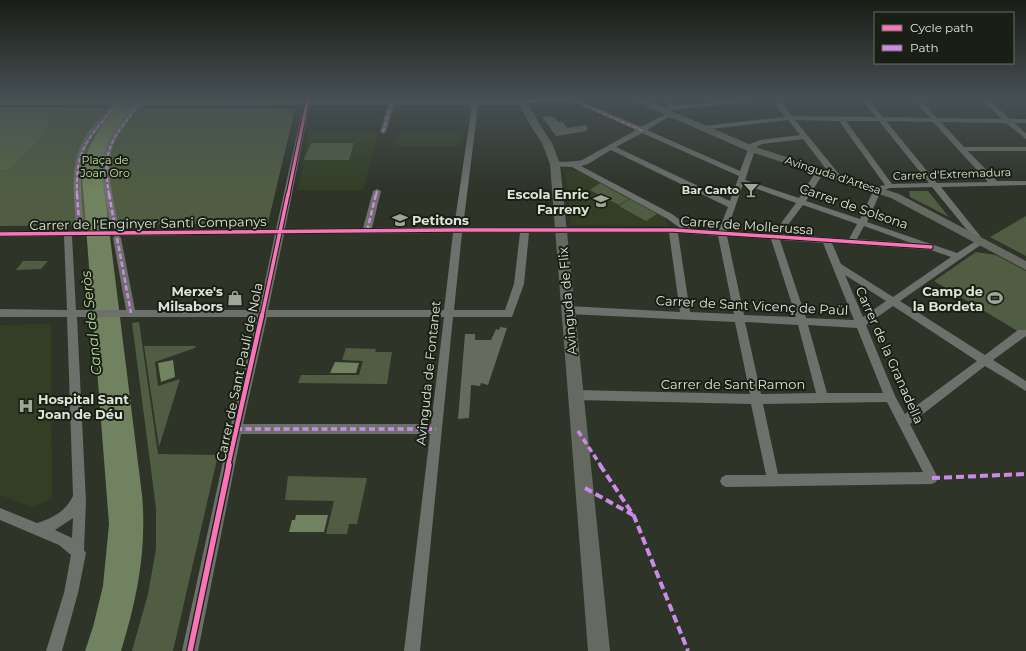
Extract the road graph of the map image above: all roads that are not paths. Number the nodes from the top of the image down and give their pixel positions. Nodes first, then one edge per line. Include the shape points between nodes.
1 (95, 128) edge
2 (122, 128) edge
3 (302, 128) edge
4 (384, 128) edge
5 (472, 128) edge
6 (537, 128) edge
7 (638, 128) edge
8 (646, 128) edge
9 (703, 128) edge
10 (798, 128) edge
11 (848, 128) edge
12 (889, 128) edge
13 (943, 128) edge
14 (1017, 128) edge
15 (643, 131) junction
16 (383, 132) dead end
17 (805, 137) junction
18 (1026, 137) edge
19 (612, 148) junction
20 (752, 149) junction
21 (962, 149) junction
22 (1026, 149) edge
23 (555, 164) junction
24 (574, 165) junction
25 (820, 172) junction
26 (836, 176) junction
27 (742, 178) junction
28 (1026, 183) edge
29 (995, 184) junction
30 (935, 185) junction
31 (890, 186) junction
32 (377, 190) dead end
33 (878, 190) junction
34 (801, 202) junction
35 (732, 206) junction
36 (964, 221) junction
37 (862, 223) junction
38 (952, 226) junction
39 (458, 230) junction
40 (525, 230) junction
41 (561, 230) junction
42 (673, 230) junction
43 (690, 230) junction
44 (279, 231) junction
45 (367, 231) junction
46 (116, 233) junction
47 (0, 234) edge
48 (68, 234) junction
49 (80, 234) junction
50 (722, 234) junction
51 (775, 237) junction
52 (827, 241) junction
53 (851, 242) junction
54 (981, 242) junction
55 (932, 247) junction
56 (958, 256) junction
57 (836, 265) junction
58 (1026, 266) edge
59 (894, 301) junction
60 (568, 310) junction
61 (0, 313) edge
62 (71, 313) junction
63 (131, 313) junction
64 (263, 314) junction
65 (449, 314) junction
66 (685, 315) junction
67 (738, 317) junction
68 (802, 320) junction
69 (860, 324) junction
70 (1022, 333) dead end
71 (986, 361) junction
72 (1026, 387) edge
73 (576, 395) junction
74 (890, 397) junction
75 (823, 398) junction
76 (756, 399) junction
77 (904, 422) junction
78 (236, 429) junction
79 (436, 429) junction
80 (726, 481) dead end
81 (773, 481) junction
82 (80, 494) junction
83 (0, 514) edge
84 (38, 529) junction
85 (78, 553) junction
86 (54, 651) edge
87 (190, 651) edge
88 (412, 651) edge
89 (599, 651) edge

1 - 49 street via 78,162
2 - 46 street via 111,143 106,159
3 - 44 street, Carrer de Sant Paulí de Nola
4 - 16 street
5 - 39 street, Avinguda de Fontanet
6 - 23 main road, Avinguda de Flix via 547,143
7 - 15 street, Carrer de Solsona
8 - 15 street
9 - 20 main road, Avinguda d'Artesa
10 - 17 street
11 - 31 street
12 - 30 street
13 - 21 street
14 - 18 street
15 - 19 street
15 - 27 street, Carrer de Solsona
17 - 20 street via 760,142
17 - 26 street
19 - 24 street via 586,162
19 - 35 street
20 - 25 main road, Avinguda d'Artesa
20 - 27 street
21 - 22 street
21 - 29 street
23 - 24 street
23 - 41 main road, Avinguda de Flix
24 - 43 street
25 - 26 main road, Avinguda d'Artesa
25 - 34 street
26 - 33 main road, Avinguda d'Artesa
27 - 34 street, Carrer de Solsona
27 - 35 street
28 - 29 street, Carrer d'Extremadura
29 - 30 street, Carrer d'Extremadura
30 - 31 street, Carrer d'Extremadura
30 - 36 street
31 - 33 street, Carrer d'Extremadura
32 - 45 street
33 - 37 street
33 - 38 main road, Avinguda d'Artesa via 906,201
34 - 37 street, Carrer de Solsona
34 - 51 street
35 - 50 street
36 - 38 street
36 - 54 street
37 - 53 street
37 - 55 street, Carrer de Solsona
38 - 54 main road, Avinguda d'Artesa
39 - 40 street, Carrer de l'Enginyer Santi Companys
39 - 45 street, Carrer de l'Enginyer Santi Companys
39 - 65 street, Avinguda de Fontanet
40 - 41 street, Carrer de l'Enginyer Santi Companys
40 - 65 street via 519,284 509,314
41 - 42 street, Carrer de Mollerussa
41 - 60 main road, Avinguda de Flix
42 - 43 street, Carrer de Mollerussa
42 - 66 street
43 - 50 street, Carrer de Mollerussa
44 - 45 street, Carrer de l'Enginyer Santi Companys
44 - 46 street, Carrer de l'Enginyer Santi Companys
44 - 64 street, Carrer de Sant Paulí de Nola
46 - 49 street, Carrer de l'Enginyer Santi Companys
46 - 63 street
47 - 48 street, Carrer de l'Enginyer Santi Companys
48 - 49 street, Carrer de l'Enginyer Santi Companys
48 - 62 street
50 - 51 street, Carrer de Mollerussa
50 - 67 street
51 - 52 street, Carrer de Mollerussa
51 - 68 street
52 - 53 street, Carrer de Mollerussa
52 - 57 street, Carrer de la Granadella
53 - 55 street, Carrer de Mollerussa
54 - 56 street, Carrer de Sant Vicenç de Paül
54 - 58 main road, Avinguda d'Artesa
55 - 56 street, Carrer de Solsona
56 - 59 street, Carrer de Sant Vicenç de Paül
57 - 59 street
57 - 69 street, Carrer de la Granadella
59 - 69 street, Carrer de Sant Vicenç de Paül
59 - 71 street
60 - 66 street, Carrer de Sant Vicenç de Paül
60 - 73 main road, Avinguda de Flix
61 - 62 street
62 - 63 street
62 - 82 street
63 - 64 street
64 - 65 street
64 - 78 street, Carrer de Sant Paulí de Nola
65 - 79 street, Avinguda de Fontanet
66 - 67 street, Carrer de Sant Vicenç de Paül
67 - 68 street, Carrer de Sant Vicenç de Paül
67 - 76 street
68 - 69 street, Carrer de Sant Vicenç de Paül
68 - 75 street
69 - 74 street, Carrer de la Granadella
70 - 71 street
71 - 72 street
71 - 77 street
73 - 76 street, Carrer de Sant Ramon
73 - 89 main road, Avinguda de Flix
74 - 75 street, Carrer de Sant Ramon
74 - 77 street, Carrer de la Granadella
75 - 76 street, Carrer de Sant Ramon
76 - 81 street
77 - 81 street, Carrer de la Granadella via 932,478
78 - 79 street
78 - 87 street, Carrer de Sant Paulí de Nola
79 - 88 street, Avinguda de Fontanet
80 - 81 street
82 - 84 street via 76,506 69,514 50,526
82 - 85 street
83 - 84 street
84 - 85 street via 64,540
85 - 86 street via 72,593

